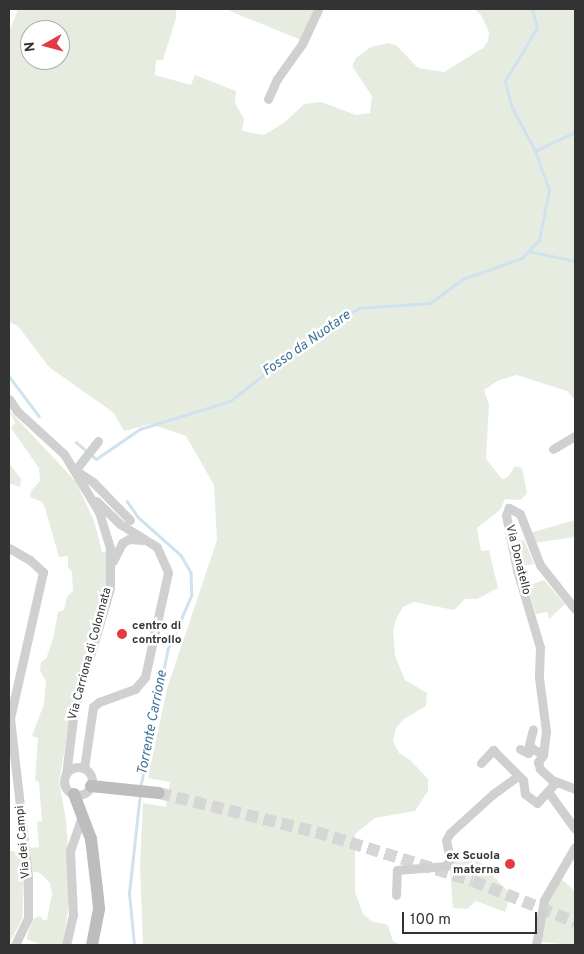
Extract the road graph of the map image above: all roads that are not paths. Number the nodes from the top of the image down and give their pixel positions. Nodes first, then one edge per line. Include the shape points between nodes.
1 (318, 9) edge
2 (268, 99) dead end
3 (9, 399) edge
4 (575, 436) edge
5 (98, 441) dead end
6 (553, 449) dead end
7 (75, 470) junction
8 (83, 487) junction
9 (130, 520) dead end
10 (150, 542) junction
11 (9, 548) edge
12 (113, 563) junction
13 (575, 609) edge
14 (533, 729) dead end
15 (532, 748) junction
16 (520, 749) dead end
17 (542, 755) junction
18 (481, 762) dead end
19 (66, 774) junction
20 (518, 776) junction
21 (556, 782) junction
22 (85, 784) junction
23 (575, 789) edge
24 (156, 792) tunnel mouth
25 (549, 793) junction
26 (83, 812) junction
27 (575, 829) edge
28 (575, 847) edge
29 (396, 895) dead end
30 (15, 945) edge
31 (66, 945) edge
32 (92, 945) edge
33 (536, 945) edge

1 - 2 street via 302,44 277,79
3 - 7 street, Via Carriona di Colonnata via 17,411 64,454
4 - 6 street
5 - 7 street
7 - 8 street, Via Carriona di Colonnata
7 - 9 street via 93,482
8 - 10 street, Via Carriona di Colonnata via 120,524
8 - 12 street, Via Carriona di Colonnata via 106,528
10 - 12 street, Via Carriona di Colonnata via 128,539 117,550
10 - 22 street, Via Carriona di Colonnata via 162,553 168,572 148,669 135,689 93,707
11 - 30 street, Via dei Campi via 43,572 10,718 28,877 28,918
12 - 19 street, Via Carriona di Colonnata via 110,588 74,712
13 - 17 street, Via Donatello via 540,565 520,514 509,508 506,515 517,570 540,647 545,737
14 - 15 street via 529,746
15 - 16 street via 528,753
15 - 17 street
17 - 21 street via 538,762 540,769
18 - 20 street via 493,750
19 - 22 street via 72,768
19 - 22 street, Via Carriona di Colonnata via 66,786
20 - 25 street via 525,794 537,803
20 - 29 street via 450,833 446,840 450,859 446,866 398,870
21 - 23 street
21 - 25 street
22 - 24 main road via 138,785
22 - 26 main road, Via Carriona di Colonnata
25 - 27 street
26 - 31 street via 70,851 73,915
26 - 32 main road, Via Carriona di Colonnata via 91,839 99,909
28 - 33 street via 544,900

